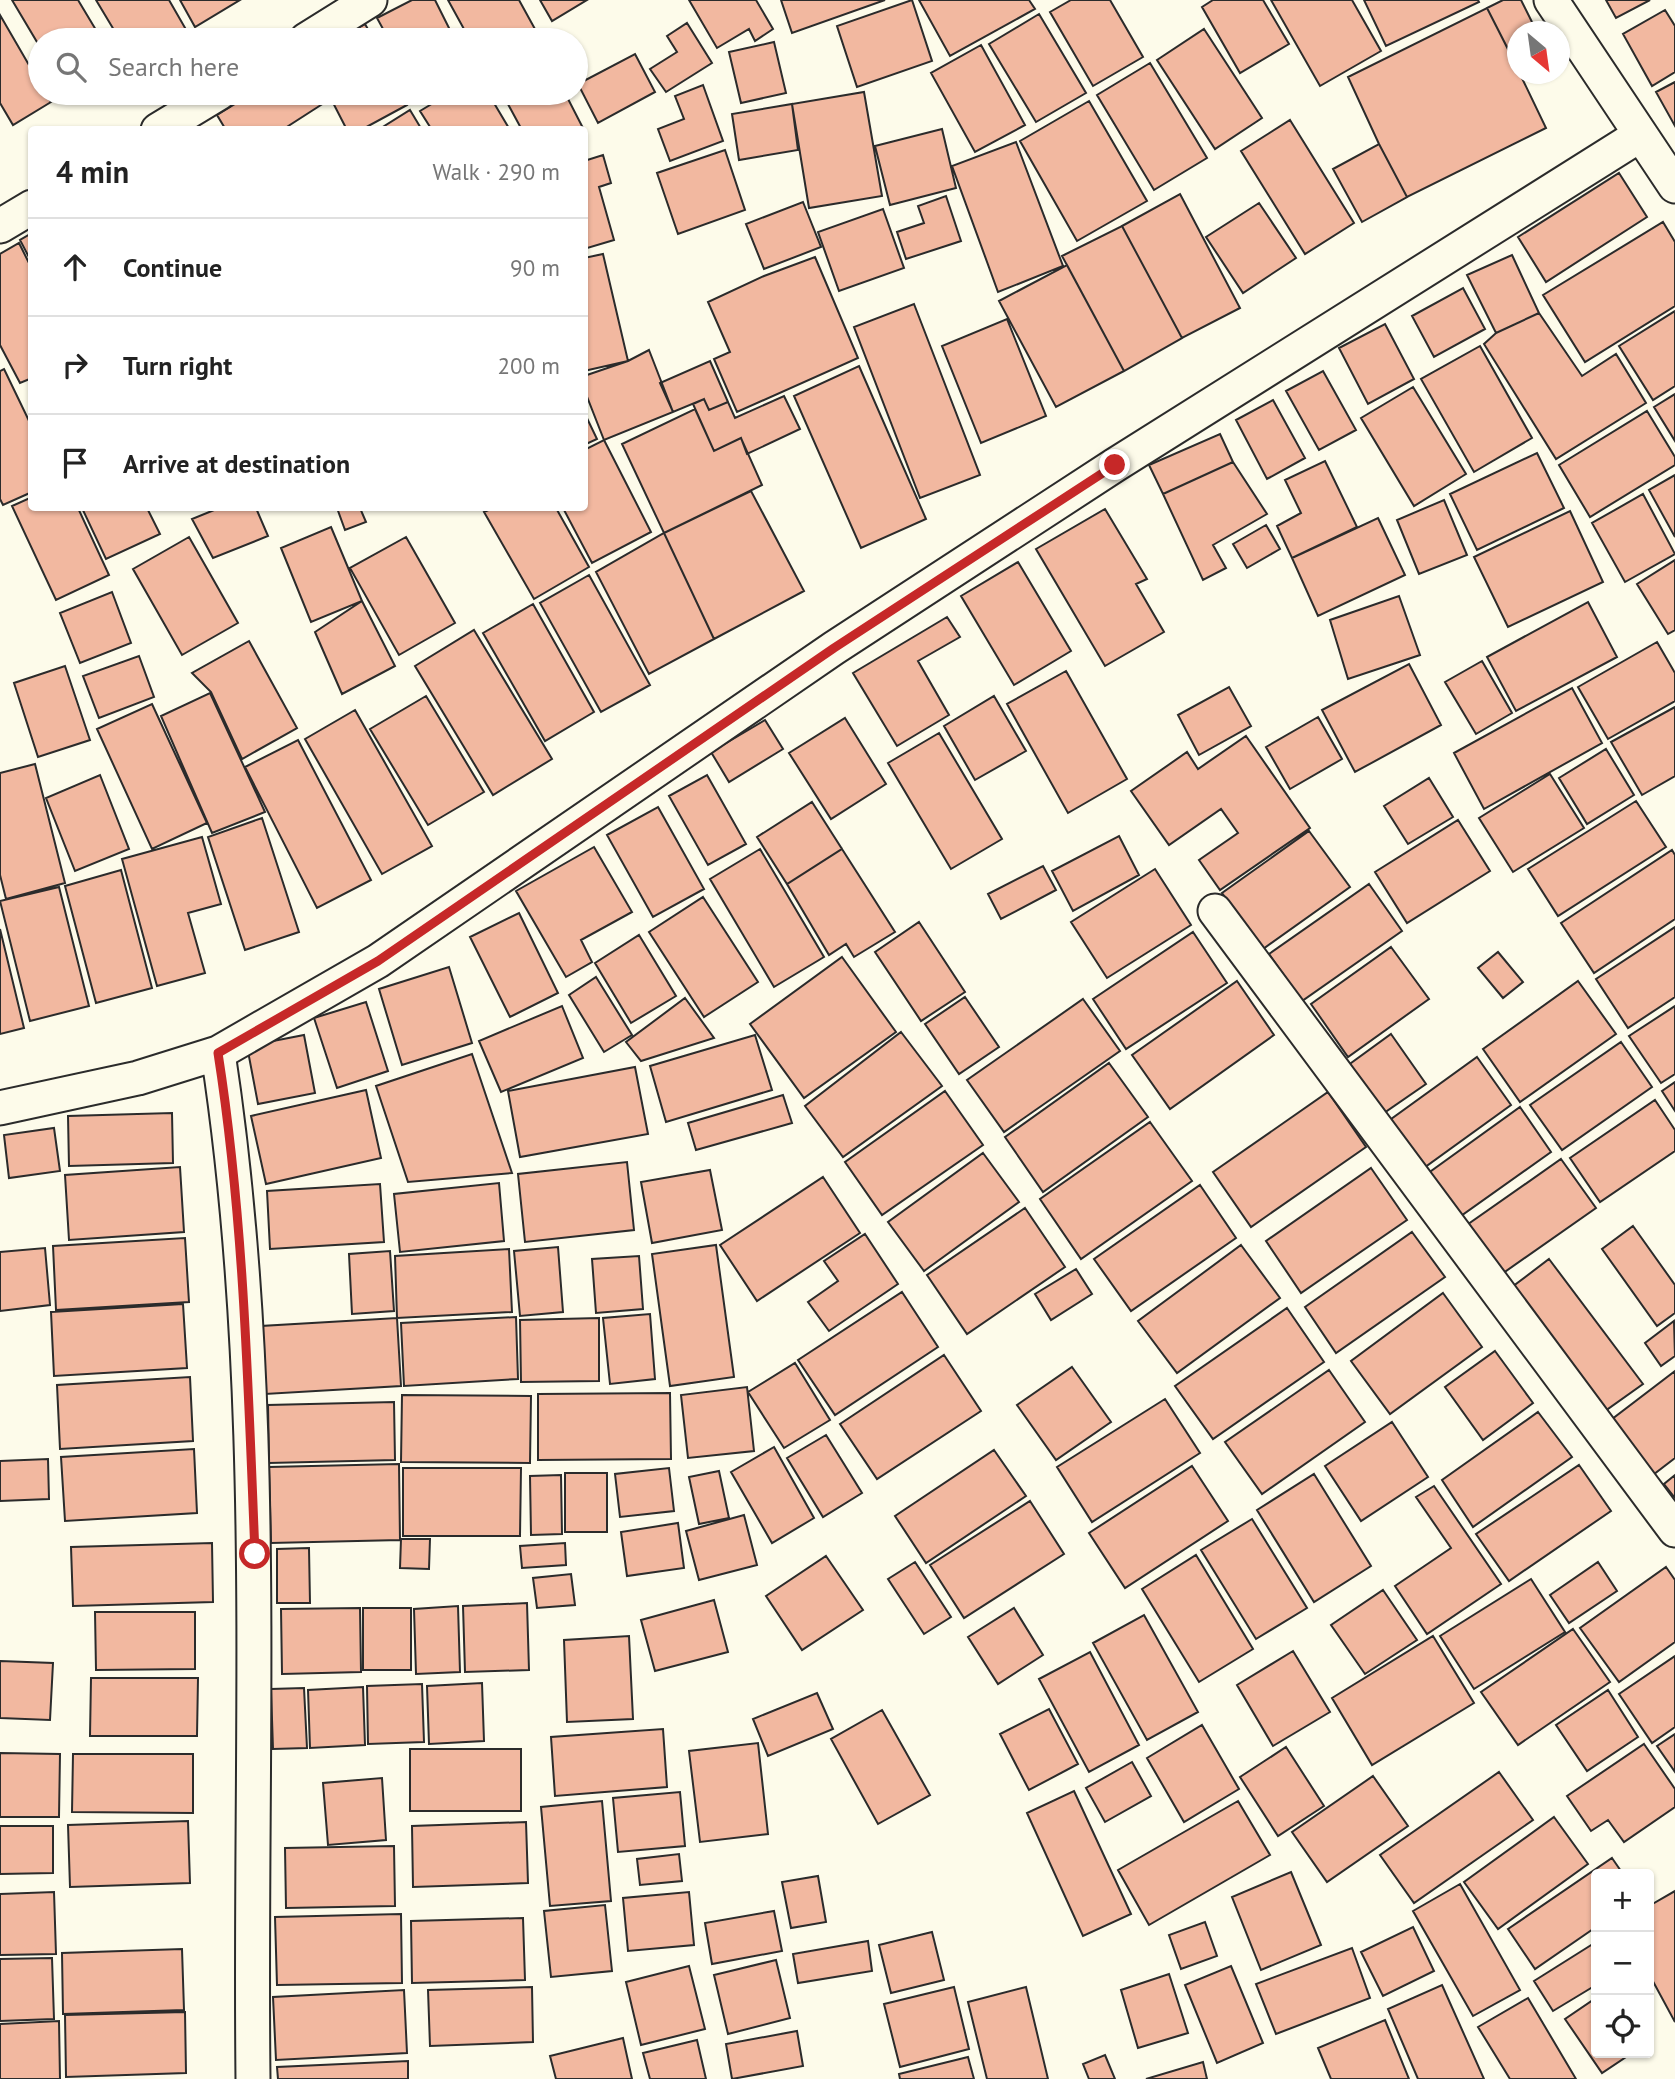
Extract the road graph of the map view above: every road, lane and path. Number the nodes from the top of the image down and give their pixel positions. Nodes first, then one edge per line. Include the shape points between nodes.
1 (370, 0) edge
2 (1551, 0) edge
3 (325, 28) edge
4 (199, 105) edge
5 (165, 126) edge
6 (1640, 135) junction
7 (1675, 186) edge
8 (28, 209) edge
9 (0, 226) edge
10 (1215, 911) dead end
11 (218, 1053) junction
12 (0, 1108) edge
13 (1675, 1530) edge
14 (253, 2079) edge

1 - 3 street
2 - 6 street
4 - 5 street
6 - 7 street
6 - 11 street via 1091,480 834,648 378,961
8 - 9 street
10 - 13 street
11 - 12 street via 138,1078
11 - 14 street via 229,1126 246,1332 255,1554

